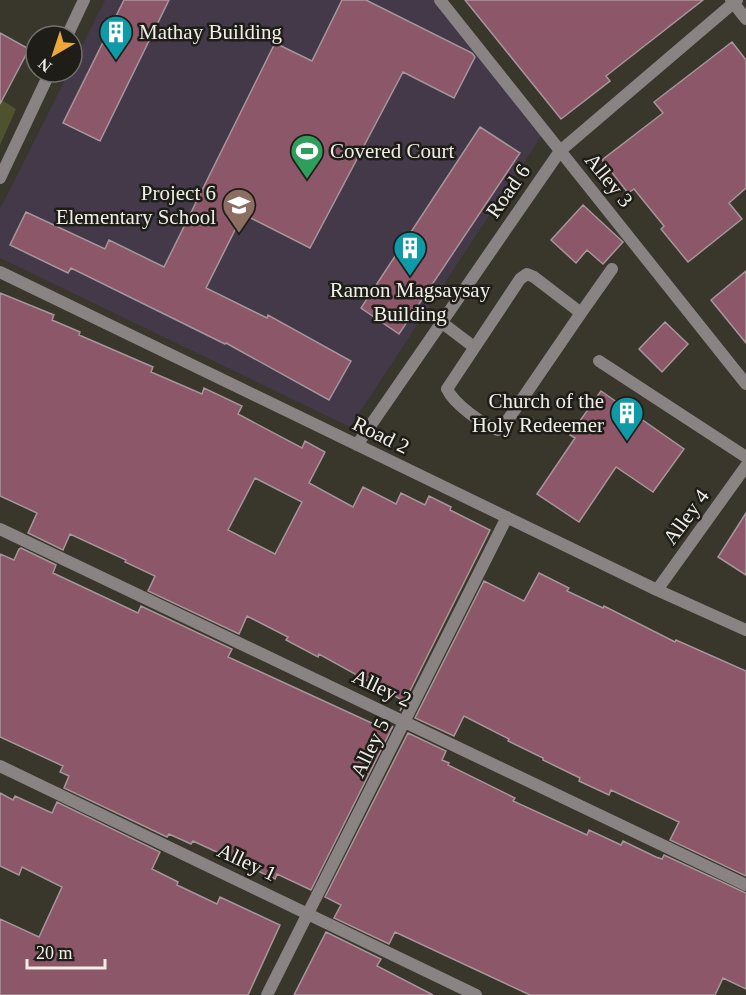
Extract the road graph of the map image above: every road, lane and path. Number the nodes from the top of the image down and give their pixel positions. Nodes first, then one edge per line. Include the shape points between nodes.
1 (84, 0) edge
2 (440, 0) edge
3 (734, 1) edge
4 (746, 20) edge
5 (73, 24) edge
6 (44, 84) edge
7 (560, 151) junction
8 (0, 178) edge
9 (612, 269) dead end
10 (0, 272) edge
11 (581, 313) junction
12 (441, 322) junction
13 (474, 347) junction
14 (599, 361) dead end
15 (746, 384) edge
16 (357, 445) junction
17 (746, 457) edge
18 (746, 466) edge
19 (507, 517) junction
20 (0, 529) edge
21 (657, 590) junction
22 (746, 630) edge
23 (405, 721) junction
24 (0, 766) edge
25 (746, 885) edge
26 (309, 914) junction
27 (267, 995) edge
28 (476, 995) edge

1 - 5 street
2 - 7 street, Alley 3
3 - 4 street
3 - 7 street, Road 6
6 - 8 street
7 - 12 street, Road 6
7 - 15 street, Alley 3
9 - 11 street
10 - 16 street, Road 2
11 - 13 street via 527,274
11 - 13 street via 498,430 451,398 447,389
12 - 13 street
12 - 16 street, Road 6
14 - 17 street
16 - 19 street, Road 2
18 - 21 street, Alley 4
19 - 21 street, Road 2
19 - 23 street, Alley 5
20 - 23 street, Alley 2
21 - 22 street, Road 2
23 - 25 street, Alley 2
23 - 26 street, Alley 5
24 - 26 street, Alley 1
26 - 27 street, Alley 5
26 - 28 street, Alley 1

